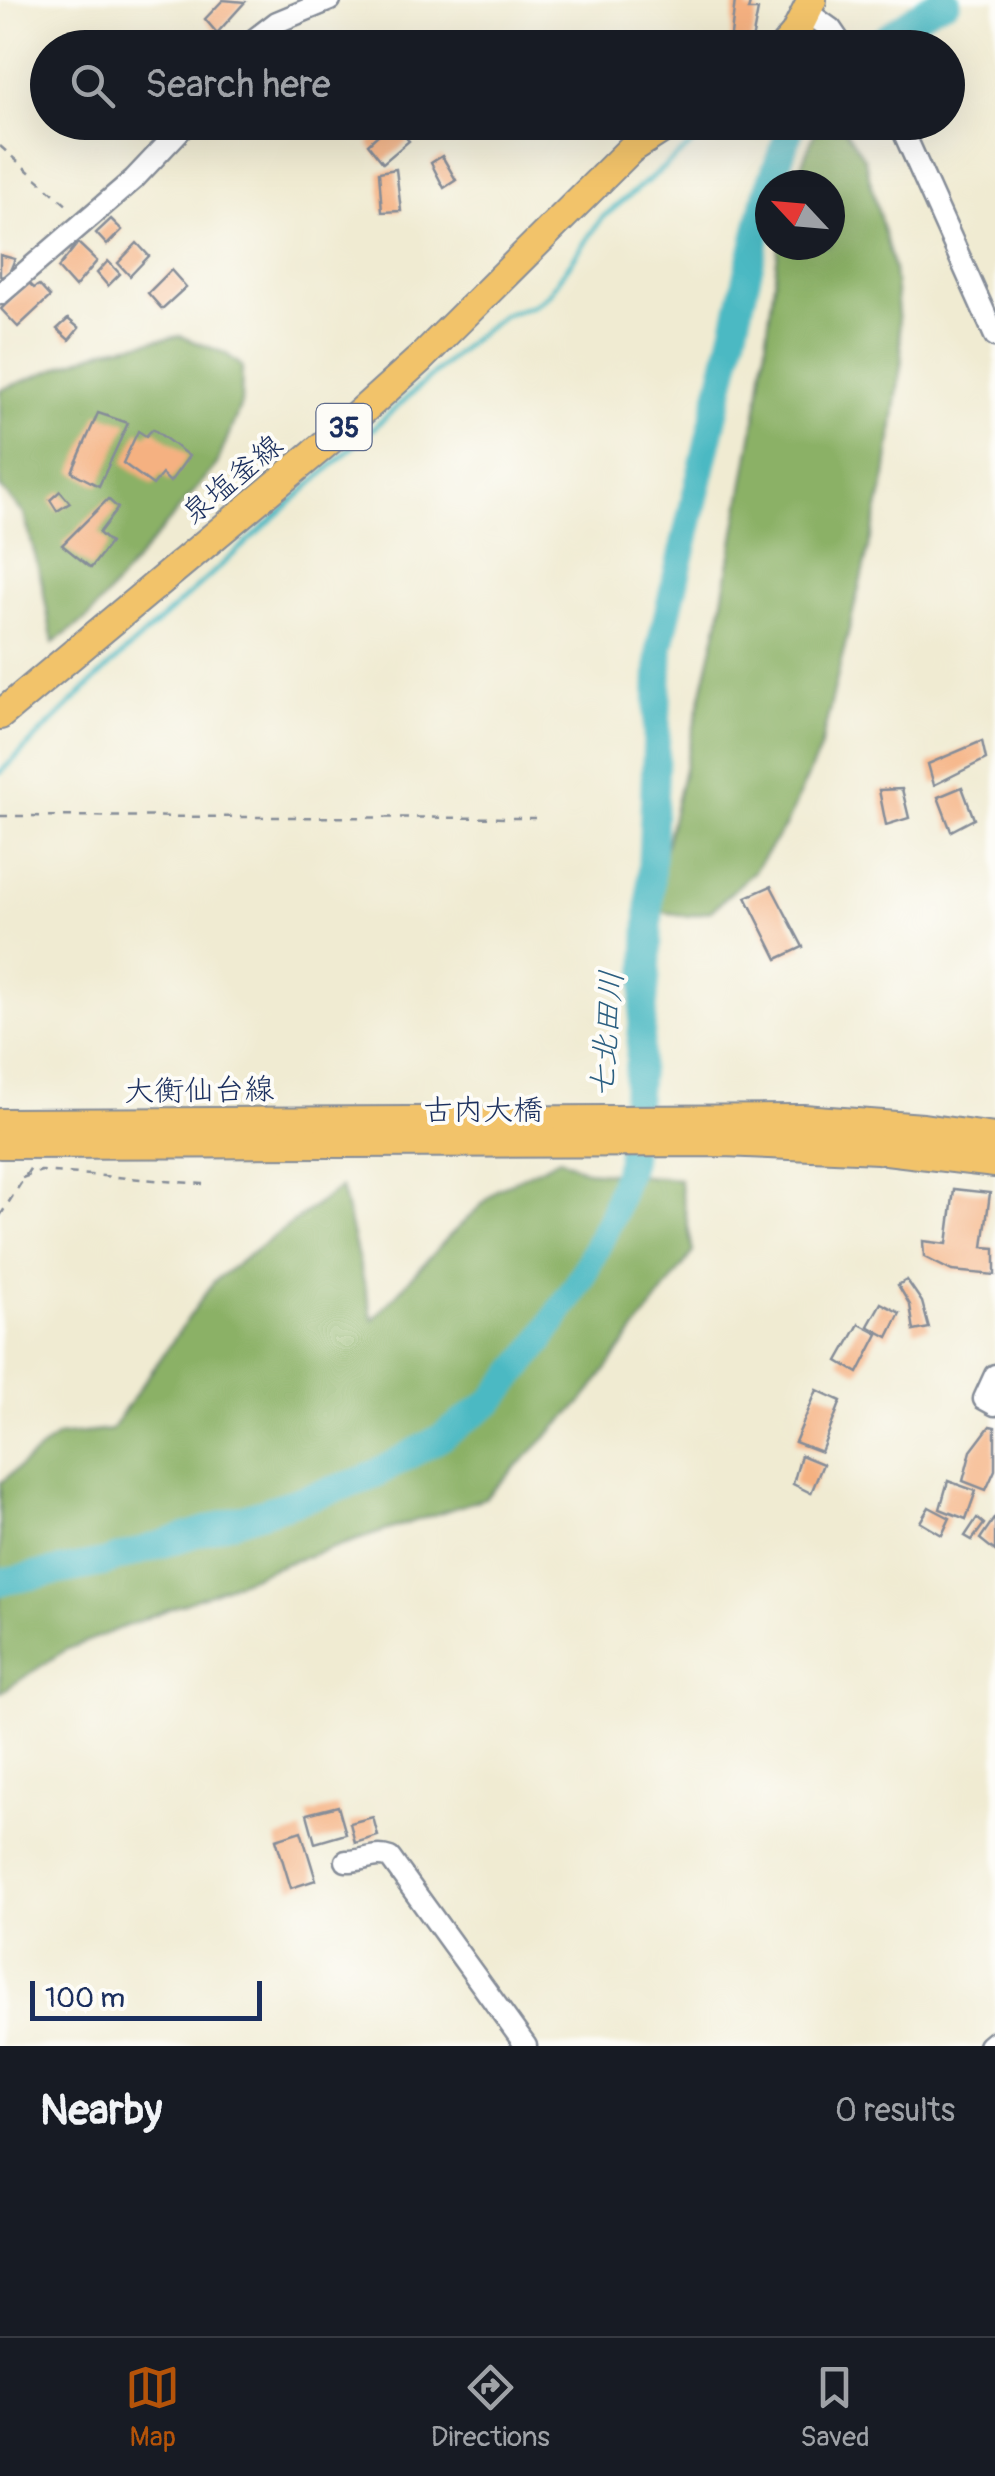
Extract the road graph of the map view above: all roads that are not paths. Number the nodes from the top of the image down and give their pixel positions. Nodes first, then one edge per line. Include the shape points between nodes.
1 (330, 0) edge
2 (809, 6) edge
3 (266, 30) edge
4 (794, 30) edge
5 (832, 30) edge
6 (171, 140) edge
7 (645, 140) edge
8 (908, 140) edge
9 (0, 294) edge
10 (995, 336) edge
11 (0, 715) edge
12 (0, 1123) edge
13 (392, 1131) junction
14 (712, 1131) junction
15 (995, 1138) edge
16 (0, 1144) edge
17 (995, 1164) edge
18 (995, 1375) edge
19 (995, 1405) edge
20 (346, 1861) dead end
21 (995, 2041) edge
22 (526, 2046) edge
23 (989, 2046) edge

1 - 3 street
2 - 4 main road
2 - 5 street
6 - 9 street
7 - 11 main road, 泉塩釜線 / 35 via 331,439
8 - 10 street
12 - 13 main road, 大衡仙台線
13 - 14 main road, 古内大橋
13 - 16 main road, 大衡仙台線
14 - 15 main road via 861,1122
14 - 17 main road
18 - 19 street via 984,1399
20 - 22 street via 390,1858
21 - 23 street

